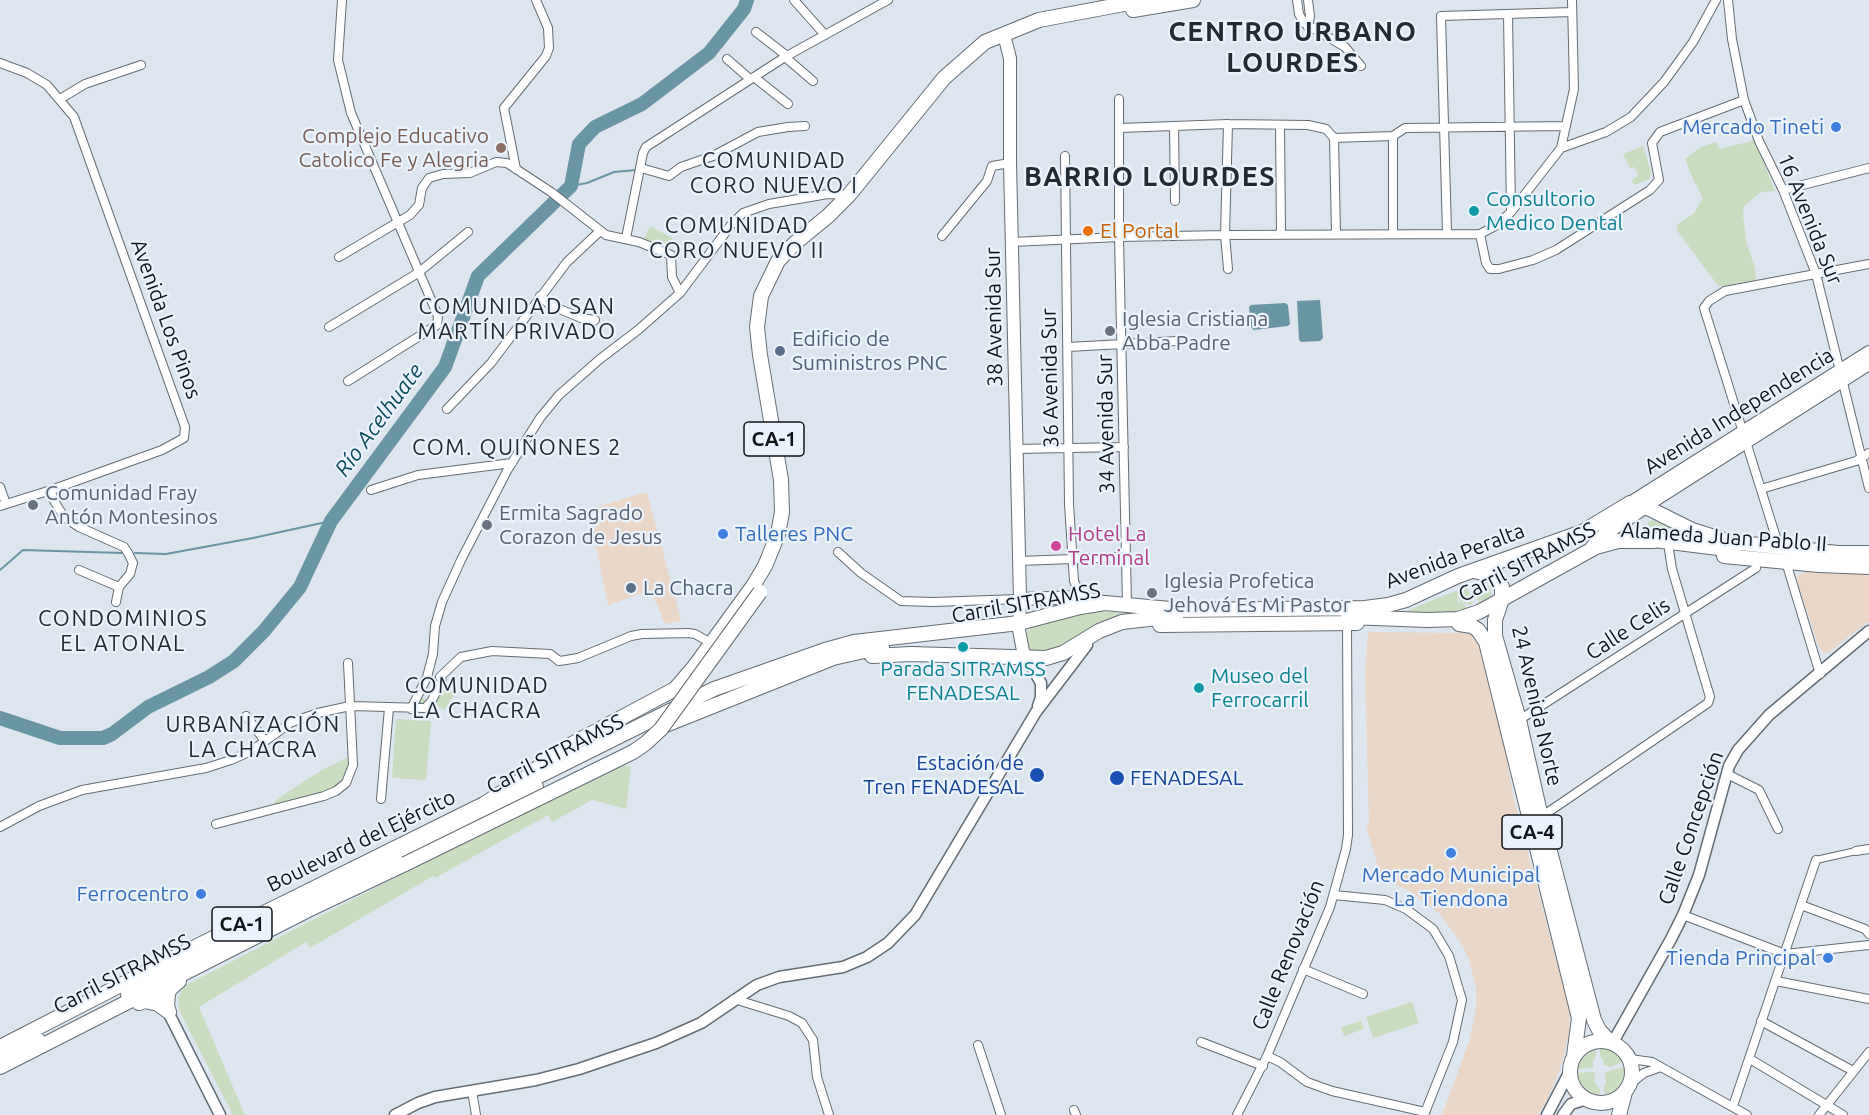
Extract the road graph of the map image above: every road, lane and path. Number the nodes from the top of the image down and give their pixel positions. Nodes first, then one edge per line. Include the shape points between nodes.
1 (342, 0) edge
2 (536, 0) edge
3 (794, 0) edge
4 (888, 0) edge
5 (1145, 0) edge
6 (1193, 0) edge
7 (1297, 0) edge
8 (1308, 0) edge
9 (1572, 0) edge
10 (1716, 0) edge
11 (1728, 0) edge
12 (1120, 2) edge
13 (1572, 12) junction
14 (1508, 14) junction
15 (1023, 25) junction
16 (1308, 27) junction
17 (756, 32) dead end
18 (825, 35) junction
19 (1005, 38) junction
20 (985, 42) junction
21 (786, 57) junction
22 (727, 59) dead end
23 (0, 63) edge
24 (141, 65) dead end
25 (1361, 66) dead end
26 (752, 78) junction
27 (813, 81) dead end
28 (60, 99) junction
29 (1119, 99) dead end
30 (1744, 100) junction
31 (788, 104) dead end
32 (1228, 124) junction
33 (1281, 125) junction
34 (805, 126) dead end
35 (1174, 126) junction
36 (1510, 126) junction
37 (1565, 126) junction
38 (1444, 127) junction
39 (1119, 128) junction
40 (1393, 136) junction
41 (1334, 138) junction
42 (1561, 148) junction
43 (1065, 156) dead end
44 (1010, 163) junction
45 (641, 168) junction
46 (1869, 168) edge
47 (516, 169) junction
48 (1783, 190) junction
49 (849, 195) junction
50 (1175, 201) dead end
51 (1511, 212) junction
52 (398, 222) junction
53 (600, 231) junction
54 (468, 232) dead end
55 (1448, 233) junction
56 (1281, 234) junction
57 (1336, 234) junction
58 (1393, 234) junction
59 (1480, 234) junction
60 (1225, 235) junction
61 (942, 236) dead end
62 (1119, 237) junction
63 (626, 238) junction
64 (1065, 239) junction
65 (1012, 242) junction
66 (339, 257) dead end
67 (1869, 264) edge
68 (1228, 269) dead end
69 (418, 273) junction
70 (1816, 274) junction
71 (680, 293) junction
72 (540, 296) junction
73 (595, 320) dead end
74 (329, 327) dead end
75 (1177, 341) dead end
76 (1123, 344) junction
77 (1068, 347) junction
78 (1869, 352) edge
79 (1869, 364) edge
80 (1842, 375) junction
81 (348, 381) dead end
82 (447, 409) dead end
83 (1745, 437) junction
84 (1124, 447) junction
85 (1069, 449) junction
86 (1016, 450) junction
87 (1865, 456) edge
88 (512, 463) junction
89 (0, 486) edge
90 (1869, 488) edge
91 (1761, 489) junction
92 (51, 490) junction
93 (371, 490) dead end
94 (1630, 503) junction
95 (3, 505) edge
96 (1644, 507) junction
97 (1603, 536) junction
98 (1654, 541) junction
99 (1779, 548) junction
100 (1590, 549) junction
101 (1669, 550) junction
102 (838, 552) dead end
103 (1869, 553) edge
104 (1126, 557) junction
105 (1073, 558) junction
106 (1019, 561) junction
107 (1869, 561) edge
108 (1577, 562) junction
109 (1786, 562) junction
110 (1869, 567) edge
111 (1756, 568) dead end
112 (80, 570) dead end
113 (1478, 572) junction
114 (119, 587) junction
115 (1081, 597) junction
116 (1020, 599) junction
117 (116, 602) dead end
118 (1105, 603) junction
119 (1501, 603) junction
120 (1127, 605) junction
121 (1686, 613) junction
122 (1175, 616) junction
123 (1347, 619) junction
124 (1459, 624) junction
125 (1019, 627) junction
126 (1869, 631) edge
127 (711, 643) junction
128 (1087, 645) junction
129 (1028, 662) junction
130 (348, 663) dead end
131 (816, 664) junction
132 (1820, 674) junction
133 (351, 706) junction
134 (389, 708) junction
135 (411, 709) junction
136 (1036, 712) junction
137 (246, 716) dead end
138 (1519, 720) junction
139 (265, 741) junction
140 (1726, 774) junction
141 (381, 799) dead end
142 (484, 804) junction
143 (1541, 817) junction
144 (216, 824) dead end
145 (0, 827) edge
146 (1778, 829) dead end
147 (1869, 849) edge
148 (1856, 851) joint
149 (1816, 860) joint
150 (1334, 895) junction
151 (1801, 905) junction
152 (1683, 915) junction
153 (1869, 934) edge
154 (1869, 945) edge
155 (1785, 954) junction
156 (178, 955) junction
157 (1303, 969) junction
158 (185, 977) junction
159 (1776, 981) junction
160 (117, 987) junction
161 (157, 989) junction
162 (1364, 994) dead end
163 (734, 999) junction
164 (1869, 999) edge
165 (135, 1001) junction
166 (169, 1012) junction
167 (1761, 1021) junction
168 (1201, 1042) dead end
169 (1611, 1042) junction
170 (978, 1045) dead end
171 (0, 1047) edge
172 (1869, 1052) edge
173 (1267, 1056) junction
174 (1574, 1056) junction
175 (0, 1059) edge
176 (1630, 1059) junction
177 (1750, 1059) junction
178 (1263, 1066) junction
179 (0, 1067) edge
180 (1660, 1067) junction
181 (1570, 1071) junction
182 (1853, 1071) junction
183 (0, 1074) edge
184 (1627, 1088) junction
185 (472, 1090) junction
186 (1827, 1104) junction
187 (1593, 1106) edge
188 (1732, 1106) junction
189 (1425, 1113) edge
190 (220, 1115) edge
191 (395, 1115) edge
192 (476, 1115) edge
193 (829, 1115) edge
194 (1001, 1115) edge
195 (1237, 1115) edge
196 (1547, 1115) edge
197 (1563, 1115) edge
198 (1619, 1115) edge
199 (1747, 1115) edge
200 (1819, 1115) edge
201 (1843, 1115) edge

1 - 52 street via 338,60 348,102
2 - 47 street via 548,28 549,48 504,108
3 - 18 street
4 - 18 street
5 - 12 main road, CA-1
6 - 19 main road, CA-1 via 1043,27
7 - 16 street
8 - 16 street
9 - 13 street
10 - 42 street via 1693,42 1664,82 1631,117 1606,132
11 - 30 street, 16 Avenida Sur
12 - 15 main road, CA-1
13 - 14 street
13 - 37 street via 1574,89
14 - 36 street
14 - 38 street via 1441,16
15 - 19 main road
15 - 20 main road, CA-1
16 - 25 street via 1345,47
17 - 21 street
18 - 21 street
19 - 20 main road
19 - 44 main road, 38 Avenida Sur via 1010,58
19 - 158 main road, Boulevard del Ejército / CA-1, bridge via 952,80 852,202 791,257 771,289 765,342 788,472 787,530 780,554 760,592 662,729 626,756
20 - 49 main road, CA-1 via 944,78
21 - 26 street
21 - 27 street
22 - 26 street
23 - 28 street, Avenida Los Pinos via 47,85
24 - 28 street via 85,84
26 - 31 street
26 - 45 street via 646,147
28 - 92 street, Avenida Los Pinos via 74,117 185,427 184,438 162,450
29 - 39 street, 34 Avenida Sur
30 - 48 street, 16 Avenida Sur
30 - 59 street via 1660,132 1652,142 1659,180 1650,190 1556,250 1522,263 1490,269
32 - 33 street
32 - 35 street
32 - 60 street
33 - 41 street via 1310,125 1326,129
33 - 56 street
34 - 45 street via 758,132 669,176
35 - 39 street
35 - 50 street
36 - 37 street
36 - 38 street
36 - 51 street
37 - 42 street
38 - 40 street via 1405,128
38 - 55 street
39 - 62 street, 34 Avenida Sur
40 - 41 street
40 - 58 street
41 - 57 street
42 - 51 street
43 - 64 street, 36 Avenida Sur
44 - 61 street via 992,166 987,181
44 - 65 main road, 38 Avenida Sur
45 - 63 street
46 - 48 street
47 - 52 street via 496,162 470,173 429,178 422,188 419,205
47 - 53 street
48 - 70 street, 16 Avenida Sur
49 - 71 street via 828,194 769,204 743,213
49 - 127 main road, CA-1 via 784,253 761,296 758,341 781,476 782,512 765,566
51 - 59 street
52 - 66 street
52 - 69 street
53 - 63 street
53 - 72 street via 567,262
54 - 69 street
55 - 58 street
55 - 59 street
56 - 57 street
56 - 60 street
57 - 58 street
60 - 62 street
60 - 68 street
62 - 64 street
62 - 76 street, 34 Avenida Sur
63 - 71 street via 671,255 672,277
64 - 65 street
64 - 77 street, 36 Avenida Sur
65 - 86 main road, 38 Avenida Sur
67 - 70 street
69 - 74 street
69 - 81 street via 438,316 437,325
70 - 80 street, 16 Avenida Sur
70 - 83 street via 1725,291 1704,308
71 - 88 street via 559,395
72 - 73 street via 568,313
72 - 82 street via 491,363
75 - 76 street
76 - 77 street
76 - 84 street, 34 Avenida Sur
77 - 85 street, 36 Avenida Sur
78 - 80 main road, Avenida Independencia
79 - 80 main road, Avenida Independencia
80 - 83 main road, Avenida Independencia
80 - 87 street, 16 Avenida Sur
83 - 91 street
83 - 94 main road, Avenida Independencia
83 - 96 main road, Avenida Independencia
84 - 85 street
84 - 104 street, 34 Avenida Sur
85 - 86 street
85 - 105 street, 36 Avenida Sur
86 - 106 main road, 38 Avenida Sur
87 - 90 street, 16 Avenida Sur
87 - 91 street
88 - 93 street via 418,475
88 - 135 street via 442,602 429,669
89 - 95 street
91 - 99 street
92 - 95 street, Avenida Los Pinos
92 - 114 street via 64,517 124,547 133,563
94 - 96 main road, Alameda Juan Pablo II
94 - 113 main road, Avenida Peralta via 1582,532
96 - 97 main road, Avenida Peralta
96 - 99 main road, Alameda Juan Pablo II via 1703,535
97 - 98 main road, Carril SITRAMSS
97 - 100 main road, Avenida Peralta
97 - 113 main road, Carril SITRAMSS
98 - 100 main road, Carril SITRAMSS via 1618,541
98 - 107 main road, Carril SITRAMSS
99 - 103 main road, Alameda Juan Pablo II
100 - 108 main road, Avenida Peralta
100 - 119 main road, Carril SITRAMSS
101 - 108 main road, Alameda Juan Pablo II via 1619,549
101 - 109 main road, Alameda Juan Pablo II
101 - 121 street
102 - 116 street via 901,601
104 - 105 street
104 - 120 street, 34 Avenida Sur
105 - 106 street
105 - 115 street, 36 Avenida Sur via 1074,580
106 - 116 main road, 38 Avenida Sur
108 - 119 main road, Avenida Peralta
109 - 110 main road, Alameda Juan Pablo II
109 - 132 street
111 - 121 street, Calle Celis
112 - 114 street
113 - 119 main road, 24 Avenida Norte via 1499,580
113 - 120 main road, Avenida Peralta via 1396,604 1365,608 1180,610
113 - 123 main road, Carril SITRAMSS via 1402,608
114 - 117 street
115 - 116 main road, Avenida Peralta
115 - 118 main road, Avenida Peralta
116 - 125 main road
118 - 120 main road, Avenida Peralta
118 - 125 main road, Avenida Peralta
119 - 123 main road, Carril SITRAMSS via 1446,621
119 - 124 main road, Avenida Peralta via 1478,619
119 - 138 main road, 24 Avenida Norte / CA-4 via 1495,636
121 - 138 street, Calle Celis
121 - 143 street via 1710,697 1708,703
122 - 123 main road, Carril SITRAMSS
122 - 125 main road, Carril SITRAMSS via 1103,608
122 - 129 main road, Carril SITRAMSS via 1122,622 1055,657
123 - 124 main road, Avenida Peralta
123 - 128 main road, Avenida Peralta via 1137,626 1106,634
123 - 150 street, Calle Renovación via 1348,835
124 - 174 main road, 24 Avenida Norte / CA-4 via 1478,630 1486,642 1579,1017
125 - 129 main road
125 - 131 main road, Carril SITRAMSS via 880,647
125 - 142 main road, Boulevard del Ejército via 867,640 825,650 714,689
126 - 132 street, Calle Concepción
127 - 135 street via 688,633 642,634 578,658 559,661 550,654 492,651 461,657 440,677 442,681 429,705
127 - 142 main road, CA-1 via 675,689 557,752
128 - 129 main road, Avenida Peralta via 1052,664
128 - 136 street
129 - 131 main road, Carril SITRAMSS via 911,654 863,656
129 - 136 street via 1041,683
130 - 133 street
131 - 175 main road, Carril SITRAMSS via 628,740
132 - 140 street, Calle Concepción via 1749,736
133 - 134 street
133 - 139 street via 301,718
133 - 144 street via 353,765 342,787 324,796
134 - 135 street
134 - 141 street
136 - 163 street via 923,903 897,936 855,963 828,971 778,977
137 - 139 street
138 - 143 main road, 24 Avenida Norte / CA-4
139 - 145 street via 242,756 214,766 73,793
140 - 146 street via 1759,790
140 - 152 street, Calle Concepción via 1699,875
142 - 156 main road, Boulevard del Ejército / CA-1
143 - 169 main road, 24 Avenida Norte / CA-4 via 1594,1020
147 - 148 street
148 - 149 street
149 - 151 street
150 - 157 street, Calle Renovación
150 - 189 street via 1385,900 1406,909 1433,929 1449,956 1462,1000 1453,1042
151 - 153 street via 1865,928
151 - 155 street
152 - 155 street
152 - 169 street, Calle Concepción
154 - 155 street
155 - 159 street
156 - 158 main road via 179,970
156 - 160 main road, Boulevard del Ejército / CA-1
156 - 161 street via 160,974
157 - 162 street
157 - 173 street, Calle Renovación
158 - 161 main road, Boulevard del Ejército / CA-1
158 - 166 main road via 170,989
159 - 164 street
159 - 167 street
160 - 161 street via 147,983
160 - 165 main road via 125,989
160 - 171 main road, Boulevard del Ejército / CA-1
161 - 165 main road, Boulevard del Ejército / CA-1
161 - 166 street
163 - 185 street via 701,1023 656,1044 556,1076
163 - 193 street via 802,1023 813,1040 817,1077
165 - 166 main road via 158,1004
165 - 179 main road, Boulevard del Ejército / CA-1
165 - 183 main road via 123,1011
166 - 190 street
167 - 177 street
167 - 182 street
168 - 178 street
169 - 174 main road via 1587,1044
169 - 176 main road, CA-4
170 - 194 street
172 - 182 street
173 - 178 street, Calle Renovación
173 - 189 street via 1323,1088
174 - 181 main road, CA-4
176 - 180 street
176 - 184 main road via 1632,1072
177 - 186 street
177 - 188 street
178 - 195 street, Calle Renovación
180 - 184 street via 1644,1073
180 - 188 street
181 - 187 main road via 1573,1086
181 - 196 street
182 - 186 street
184 - 187 main road via 1611,1101
184 - 198 main road
185 - 191 street via 435,1097
185 - 192 street
186 - 200 street
186 - 201 street
187 - 197 street via 1570,1104
188 - 199 street

